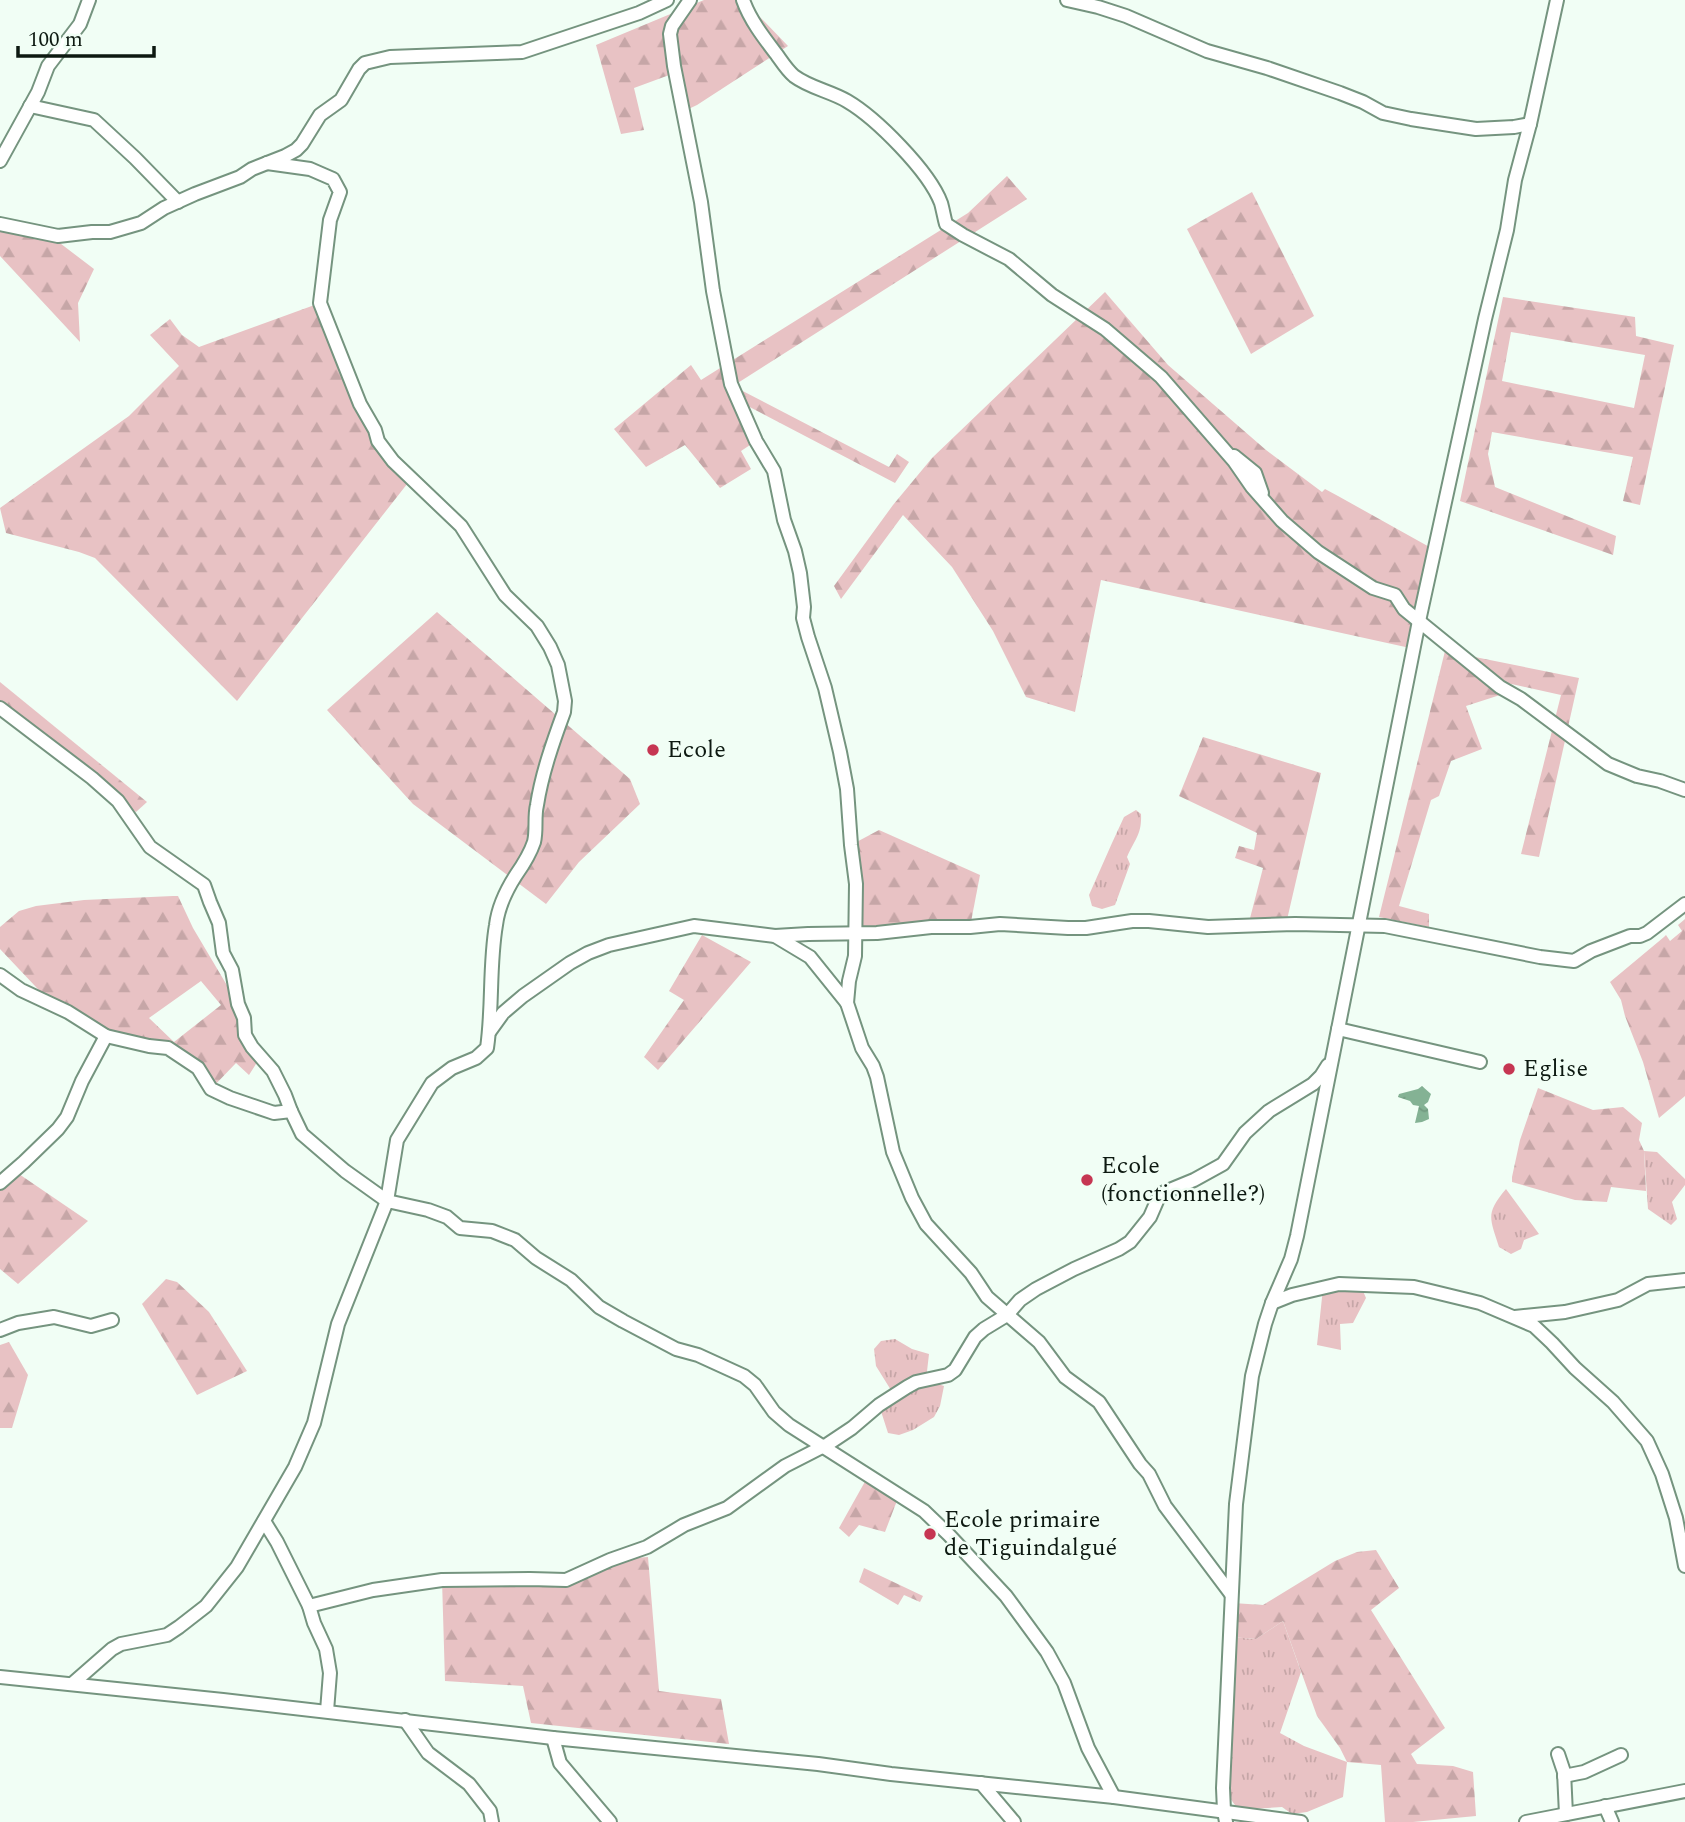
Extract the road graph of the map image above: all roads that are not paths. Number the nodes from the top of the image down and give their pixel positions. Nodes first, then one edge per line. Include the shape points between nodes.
1 (89, 0) edge
2 (667, 0) edge
3 (690, 0) edge
4 (743, 0) edge
5 (1067, 0) edge
6 (1557, 0) edge
7 (30, 106) junction
8 (1530, 124) junction
9 (0, 161) edge
10 (267, 163) junction
11 (178, 202) junction
12 (0, 224) edge
13 (1419, 621) junction
14 (0, 708) edge
15 (1685, 790) edge
16 (1685, 904) edge
17 (1360, 925) junction
18 (855, 934) junction
19 (775, 936) junction
20 (0, 975) edge
21 (847, 1003) junction
22 (1338, 1030) junction
23 (489, 1032) junction
24 (107, 1036) junction
25 (1333, 1055) junction
26 (1480, 1062) dead end
27 (292, 1111) junction
28 (0, 1183) edge
29 (387, 1201) junction
30 (1685, 1280) edge
31 (1272, 1303) junction
32 (1007, 1315) junction
33 (1515, 1317) junction
34 (112, 1320) dead end
35 (0, 1330) edge
36 (823, 1447) junction
37 (264, 1521) junction
38 (1685, 1566) edge
39 (1231, 1594) junction
40 (309, 1606) junction
41 (0, 1676) edge
42 (72, 1684) junction
43 (327, 1711) junction
44 (405, 1720) junction
45 (553, 1738) junction
46 (1558, 1754) dead end
47 (1621, 1755) dead end
48 (1564, 1776) junction
49 (981, 1783) junction
50 (1685, 1791) edge
51 (1114, 1797) junction
52 (1605, 1806) junction
53 (1566, 1814) junction
54 (1225, 1816) edge
55 (1269, 1819) edge
56 (492, 1822) edge
57 (610, 1822) edge
58 (1014, 1822) edge
59 (1301, 1822) edge
60 (1526, 1822) edge
61 (1612, 1822) edge

1 - 7 street via 80,24 48,66
2 - 10 street via 522,52 390,57 365,63 341,100 320,115 302,144
3 - 18 street via 672,26 671,43 715,300 731,384 774,471 800,573 803,618 833,719 847,789 856,884
4 - 13 street via 788,71 872,117 920,169 940,202 946,224 1009,258 1052,295 1105,329 1161,377 1282,521 1373,589 1395,594
5 - 8 street via 1126,16 1207,51 1340,93 1383,113 1476,129
6 - 8 street
7 - 9 street
7 - 11 street via 94,120
8 - 13 street
10 - 11 street
10 - 23 street via 310,169 333,179 340,192 330,220 320,303 360,404 393,461 461,526 505,595 537,626 563,684 564,712 542,778 534,841 496,922
11 - 12 street via 141,223 110,232 58,236
13 - 15 street via 1500,687 1608,764
13 - 17 street
14 - 27 street via 92,778 118,801 150,847 204,885 232,970 245,1035 273,1071
16 - 17 street via 1647,933 1574,961
17 - 18 street via 1209,927 1140,921 1086,928 1000,924
17 - 22 street
18 - 19 street
18 - 21 street
19 - 21 street via 810,957
19 - 23 street via 694,926 609,945 570,963 534,988 503,1013
20 - 24 street
21 - 32 street via 877,1077 892,1152 912,1198 926,1224
22 - 25 street
22 - 26 street
23 - 29 street via 487,1048 432,1083 411,1115 397,1140
24 - 27 street via 168,1048 198,1068 220,1093 274,1113
24 - 28 street via 67,1117
25 - 31 street via 1297,1236
25 - 32 street via 1313,1084 1269,1111 1245,1133 1223,1164 1160,1194 1150,1217 1130,1242 1036,1289
27 - 29 street via 302,1133
29 - 36 street via 447,1217 460,1228 511,1238 571,1280 599,1307 676,1349 744,1376 774,1412
29 - 37 street via 338,1324 314,1423
30 - 33 street via 1648,1284 1618,1300 1565,1312
31 - 33 street via 1339,1284 1373,1284 1415,1287
31 - 39 street via 1252,1376 1237,1493
32 - 36 street via 975,1337 955,1370 907,1387
32 - 39 street via 1039,1342 1065,1377 1099,1402 1149,1474 1165,1507
33 - 38 street via 1534,1326 1647,1441 1676,1518
34 - 35 street via 91,1326 54,1317
36 - 40 street via 785,1466 727,1507 566,1580 442,1580
36 - 51 street via 924,1511 1006,1596 1064,1683 1088,1748
37 - 40 street
37 - 42 street via 237,1567 193,1618 167,1635 112,1649
39 - 54 street
40 - 43 street via 330,1662
41 - 42 street
42 - 43 street
43 - 44 street
44 - 45 street
44 - 56 street via 428,1753 469,1784 490,1811
45 - 49 street
45 - 57 street via 560,1763
46 - 48 street
47 - 48 street
48 - 53 street
49 - 51 street
49 - 58 street
50 - 52 street
51 - 54 street
52 - 53 street
52 - 61 street
53 - 60 street
54 - 55 street
55 - 59 street

